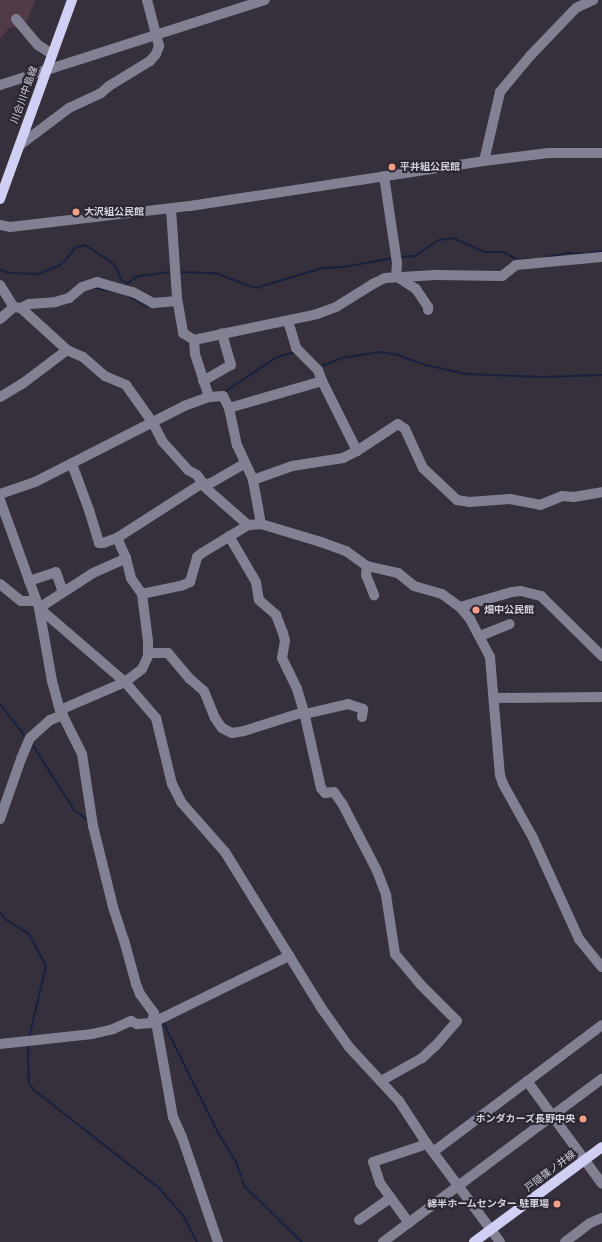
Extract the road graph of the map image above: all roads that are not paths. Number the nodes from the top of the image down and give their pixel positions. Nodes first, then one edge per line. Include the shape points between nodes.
1 (72, 0) edge
2 (147, 0) edge
3 (265, 0) edge
4 (593, 0) edge
5 (16, 19) dead end
6 (156, 34) junction
7 (52, 54) junction
8 (46, 70) junction
9 (0, 85) edge
10 (20, 145) junction
11 (602, 153) edge
12 (484, 161) junction
13 (384, 176) junction
14 (0, 198) edge
15 (171, 209) junction
16 (0, 225) edge
17 (602, 257) edge
18 (396, 276) junction
19 (0, 285) edge
20 (177, 301) junction
21 (18, 307) junction
22 (428, 310) dead end
23 (0, 319) edge
24 (288, 321) junction
25 (222, 333) junction
26 (194, 340) junction
27 (67, 350) junction
28 (203, 381) junction
29 (322, 381) junction
30 (0, 397) edge
31 (209, 397) junction
32 (229, 408) junction
33 (154, 423) junction
34 (357, 451) junction
35 (245, 463) junction
36 (72, 464) junction
37 (253, 480) junction
38 (204, 484) junction
39 (602, 492) edge
40 (0, 494) edge
41 (0, 500) edge
42 (261, 524) junction
43 (248, 525) junction
44 (229, 536) junction
45 (117, 538) junction
46 (126, 558) junction
47 (367, 566) junction
48 (29, 581) junction
49 (0, 584) edge
50 (63, 592) junction
51 (142, 594) junction
52 (374, 595) dead end
53 (37, 605) junction
54 (460, 607) junction
55 (510, 624) dead end
56 (480, 636) junction
57 (148, 653) junction
58 (602, 656) edge
59 (125, 682) junction
60 (602, 697) edge
61 (494, 698) junction
62 (61, 712) junction
63 (304, 713) junction
64 (362, 717) dead end
65 (0, 818) edge
66 (289, 956) junction
67 (602, 967) edge
68 (154, 1022) junction
69 (602, 1025) edge
70 (0, 1044) edge
71 (602, 1079) edge
72 (381, 1081) junction
73 (527, 1081) junction
74 (551, 1117) junction
75 (602, 1147) edge
76 (430, 1148) junction
77 (584, 1160) junction
78 (602, 1184) edge
79 (458, 1186) junction
80 (390, 1198) junction
81 (602, 1218) edge
82 (359, 1220) dead end
83 (409, 1223) junction
84 (490, 1230) junction
85 (218, 1242) edge
86 (383, 1242) edge
87 (474, 1242) edge
88 (500, 1242) edge
89 (565, 1242) edge

1 - 7 main road, 川合川中島線
2 - 6 street
3 - 6 street
4 - 12 street via 576,8 500,92
5 - 7 street via 38,45
6 - 8 street
6 - 10 street via 160,46 150,61 93,98 69,108
7 - 8 main road, 川合川中島線
8 - 9 street
8 - 10 main road, 川合川中島線
10 - 14 main road, 川合川中島線
11 - 12 street via 549,153
12 - 13 street
13 - 15 street
13 - 18 street via 397,263
15 - 16 street via 10,227
15 - 20 street
17 - 18 street via 516,265 502,276
18 - 22 street via 416,289
18 - 24 street via 373,284 336,307
19 - 21 street
20 - 21 street via 153,304 132,292 97,282 82,287 62,300
20 - 26 street via 183,333
21 - 23 street
21 - 27 street
24 - 25 street
24 - 29 street via 296,348 315,366
25 - 26 street
25 - 28 street via 231,365
26 - 28 street via 195,354
27 - 30 street
27 - 33 street via 83,357 105,376 126,385
28 - 31 street
29 - 32 street
29 - 34 street
31 - 32 street via 223,396
31 - 33 street via 184,406
32 - 35 street
33 - 36 street
33 - 38 street via 162,441
34 - 37 street via 343,458 292,466
34 - 39 street via 398,424 405,429 423,468 457,500 469,502 510,499 540,505 562,496 574,497
35 - 37 street
35 - 38 street via 211,483
36 - 40 street via 35,482
36 - 45 street via 99,543
37 - 42 street
38 - 43 street
38 - 45 street
41 - 48 street
42 - 43 street
42 - 47 street via 346,551
43 - 44 street
44 - 51 street via 197,557 190,582
44 - 63 street via 256,582 259,600 276,615 285,641 282,658 297,689
45 - 46 street
46 - 50 street via 92,573
46 - 51 street via 131,578
47 - 52 street via 366,575
47 - 54 street via 398,573 414,586 442,594
48 - 50 street via 56,572
48 - 53 street
49 - 53 street via 21,601
50 - 53 street
51 - 57 street
53 - 59 street
53 - 62 street
54 - 56 street
54 - 58 street via 512,592 521,591 541,596
55 - 56 street
56 - 61 street via 490,657
57 - 59 street via 142,669
57 - 63 street via 168,653 204,691 222,728 232,733
59 - 62 street
59 - 66 street via 156,718 172,784 181,802 225,852
60 - 61 street
61 - 67 street via 500,775 503,784 540,851 579,939
62 - 65 street via 30,738
62 - 68 street via 82,754 93,826 113,908 136,984 154,1013
63 - 64 street via 348,704 363,709
63 - 72 street via 321,788 324,793 334,792 343,805 366,848 386,895 395,954 420,984 457,1021 422,1058
66 - 68 street
66 - 72 street via 349,1047
68 - 70 street via 137,1024 131,1021 92,1034
68 - 85 street via 173,1118 182,1136
69 - 73 street
71 - 74 street
72 - 76 street via 399,1101
73 - 74 street
73 - 76 street
74 - 77 street
74 - 79 street
75 - 77 main road, 戸隠篠ノ井線
76 - 79 street
76 - 80 street via 373,1162 380,1183
77 - 78 street
77 - 84 main road, 戸隠篠ノ井線
79 - 83 street
79 - 84 street
80 - 82 street
80 - 83 street
81 - 89 street
83 - 86 street
84 - 87 main road, 戸隠篠ノ井線
84 - 88 street

